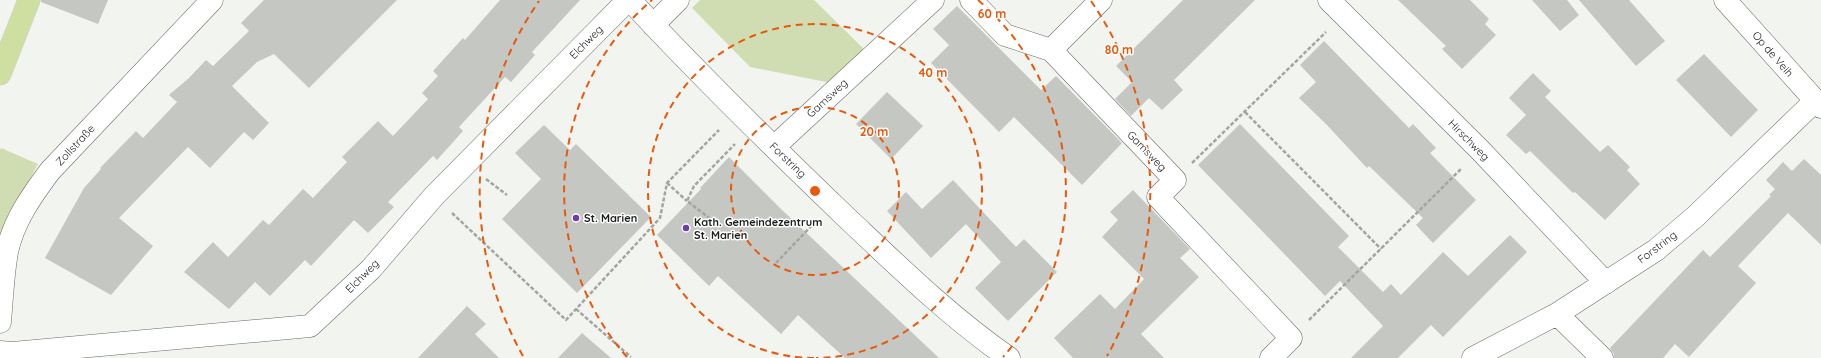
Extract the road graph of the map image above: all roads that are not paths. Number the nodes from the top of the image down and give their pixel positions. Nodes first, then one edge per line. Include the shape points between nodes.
1 (30, 0) edge
2 (212, 0) edge
3 (629, 0) edge
4 (678, 0) edge
5 (933, 0) edge
6 (971, 0) edge
7 (1101, 0) edge
8 (1725, 0) edge
9 (1336, 8) edge
10 (653, 25) junction
11 (1051, 50) junction
12 (0, 74) edge
13 (1818, 104) edge
14 (774, 147) junction
15 (1606, 283) junction
16 (1558, 314) junction
17 (0, 322) edge
18 (0, 352) edge
19 (1009, 358) edge
20 (1271, 358) edge
21 (1474, 358) edge
22 (1602, 358) edge

1 - 12 main road
2 - 17 street, Zollstraße via 50,171 32,194 7,252
3 - 10 street, Forstring
3 - 18 street, Elchweg via 434,196 371,269 310,326 13,353
4 - 10 street
5 - 14 street, Gamsweg
6 - 11 street, Gamsweg via 1005,35
7 - 11 street
8 - 13 street, Op de Veih
9 - 15 street, Hirschweg via 1480,150
10 - 14 street, Forstring
11 - 20 street, Gamsweg via 1175,180 1158,197 1290,338
13 - 15 street, Forstring via 1656,250
14 - 19 street, Forstring via 949,312
15 - 16 street, Forstring
16 - 21 street, Forstring
16 - 22 street

